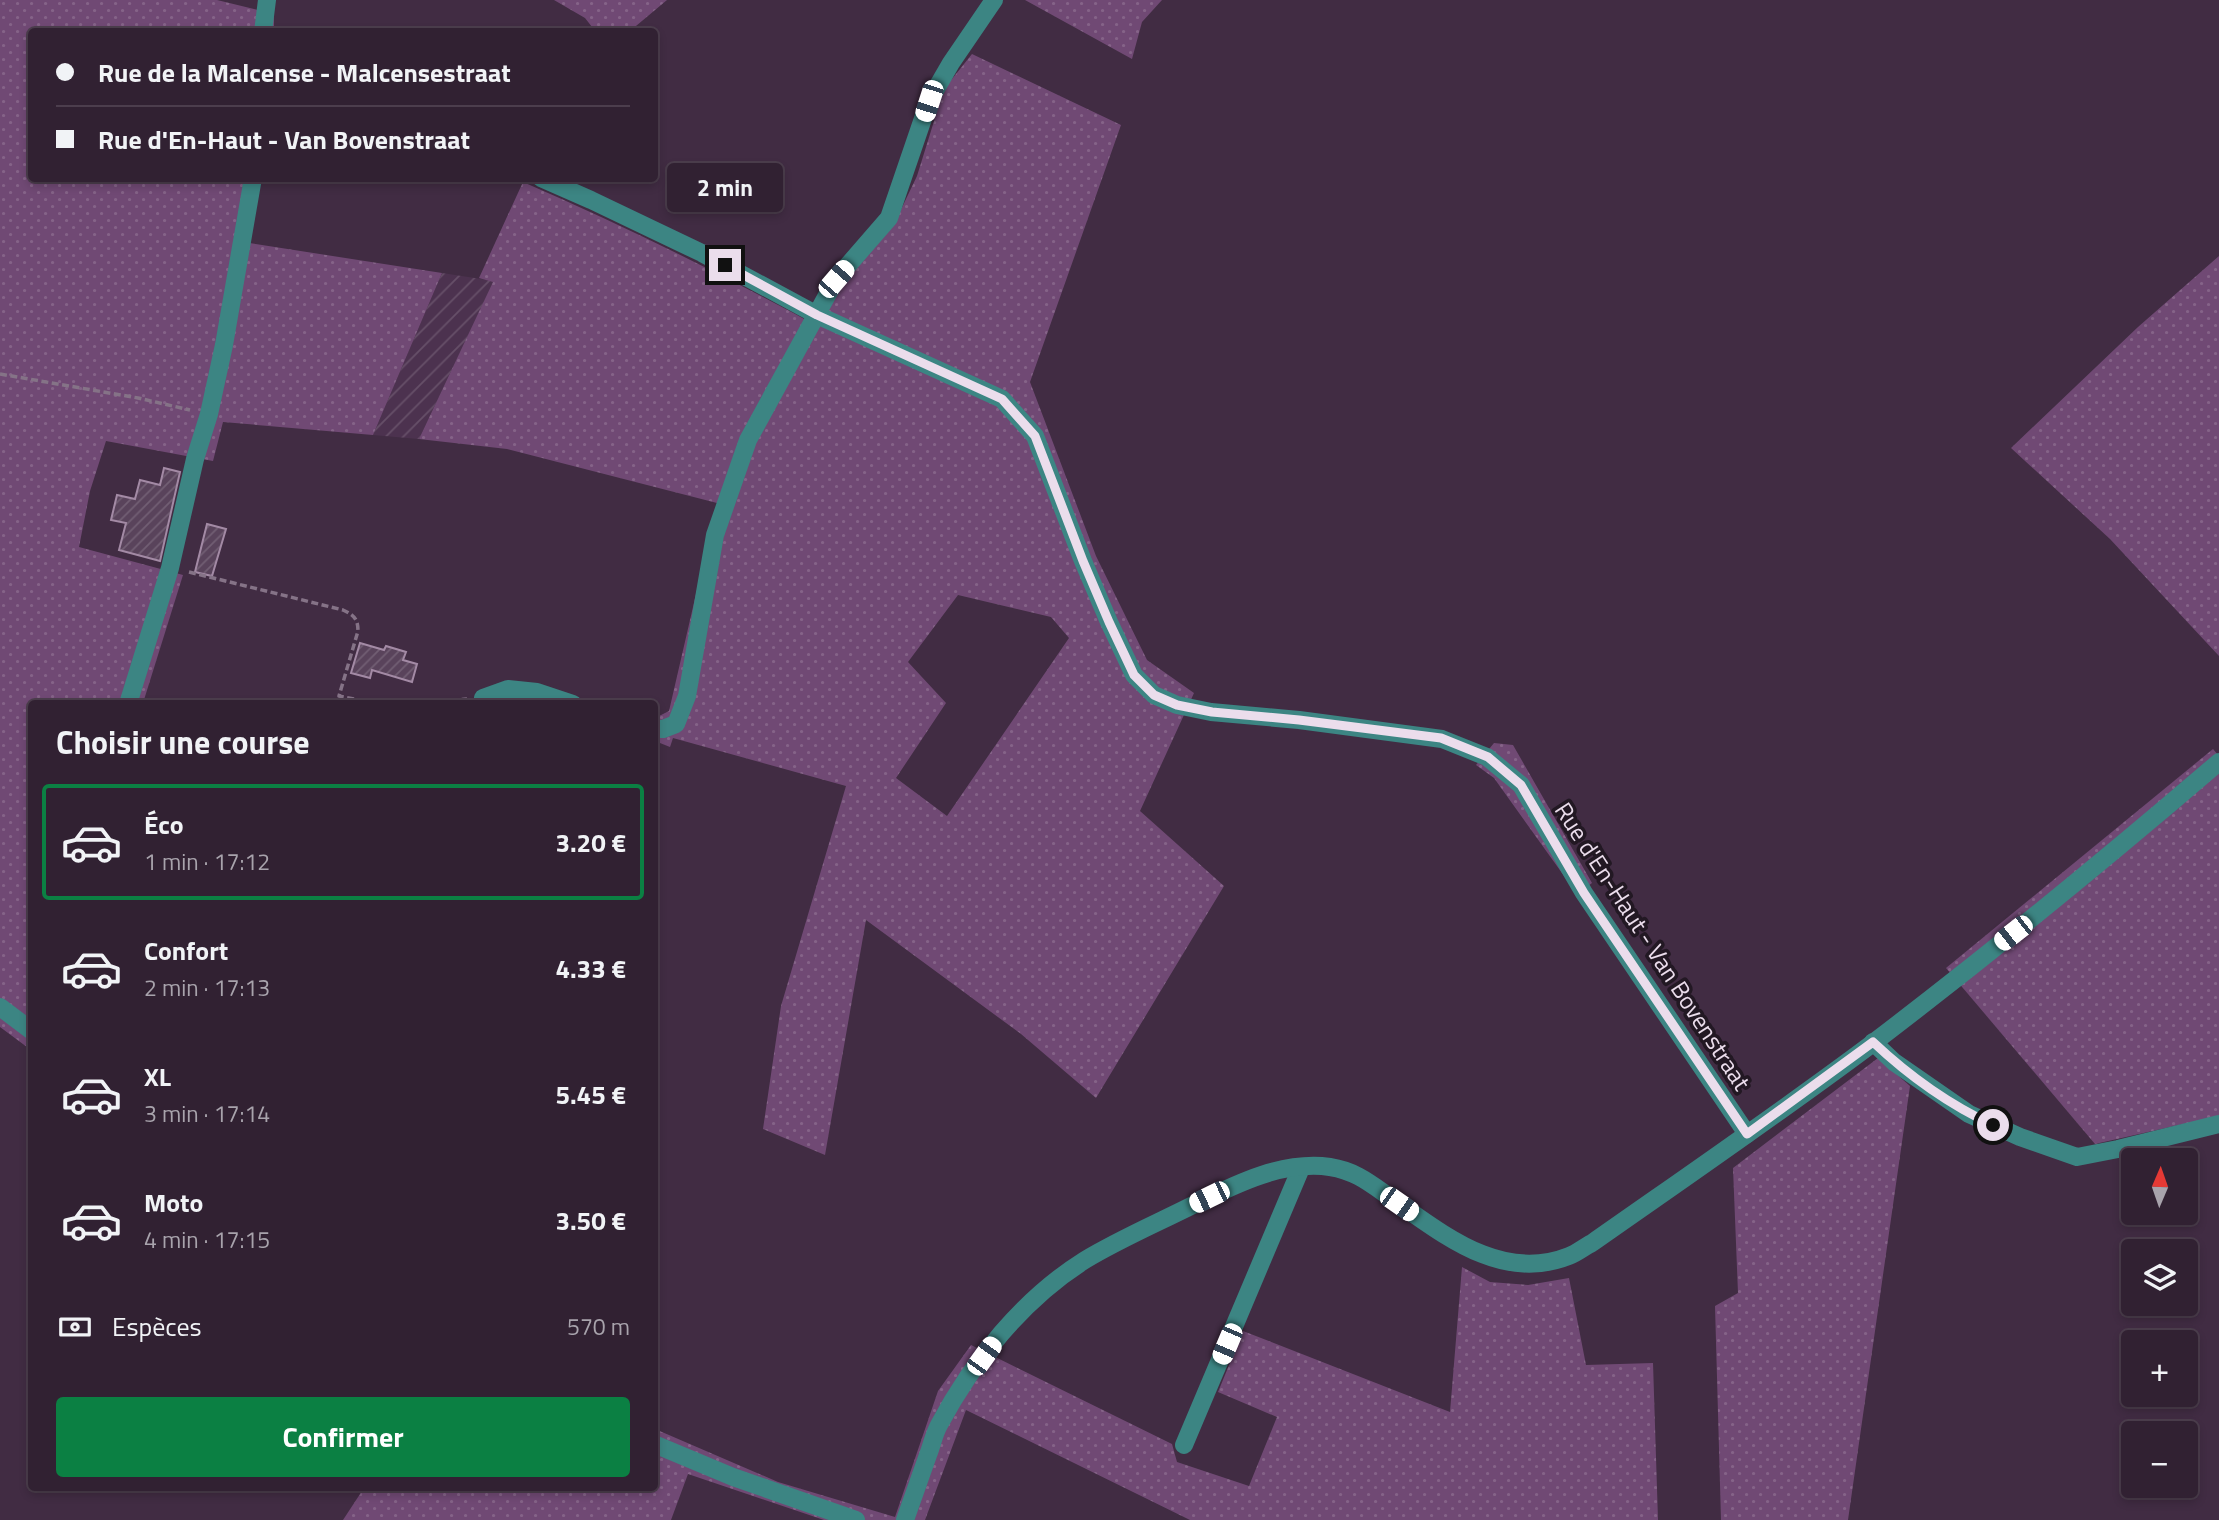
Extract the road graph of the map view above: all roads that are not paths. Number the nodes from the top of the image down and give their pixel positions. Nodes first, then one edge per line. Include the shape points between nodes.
1 (267, 0) edge
2 (993, 0) edge
3 (264, 28) edge
4 (252, 182) edge
5 (550, 182) edge
6 (817, 315) junction
7 (483, 698) road end
8 (129, 700) edge
9 (561, 700) edge
10 (658, 729) edge
11 (2219, 762) edge
12 (0, 1007) edge
13 (28, 1023) edge
14 (1873, 1042) junction
15 (2219, 1124) edge
16 (1747, 1134) junction
17 (1301, 1168) junction
18 (1184, 1445) dead end
19 (658, 1446) edge
20 (856, 1520) edge
21 (905, 1520) edge

1 - 3 street
2 - 6 street via 929,101 889,218 836,279
4 - 8 street via 209,414 170,568
5 - 6 street, Rue d'En-Haut - Van Bovenstraat via 702,253
6 - 10 street via 748,440 715,535 687,695 676,724
6 - 16 street, Rue d'En-Haut - Van Bovenstraat via 1002,399 1035,436 1109,622 1134,675 1154,695 1212,712 1441,738 1488,757 1521,785 1584,893
7 - 9 street via 508,689
11 - 14 street via 2053,901
12 - 13 street
14 - 15 street via 1969,1114 2077,1157
14 - 16 street
16 - 17 street via 1592,1243 1569,1256 1544,1262 1504,1262 1470,1250 1356,1174 1329,1167
17 - 18 street
17 - 21 street via 1233,1185 1085,1260 1037,1296 999,1335 938,1427
19 - 20 street

